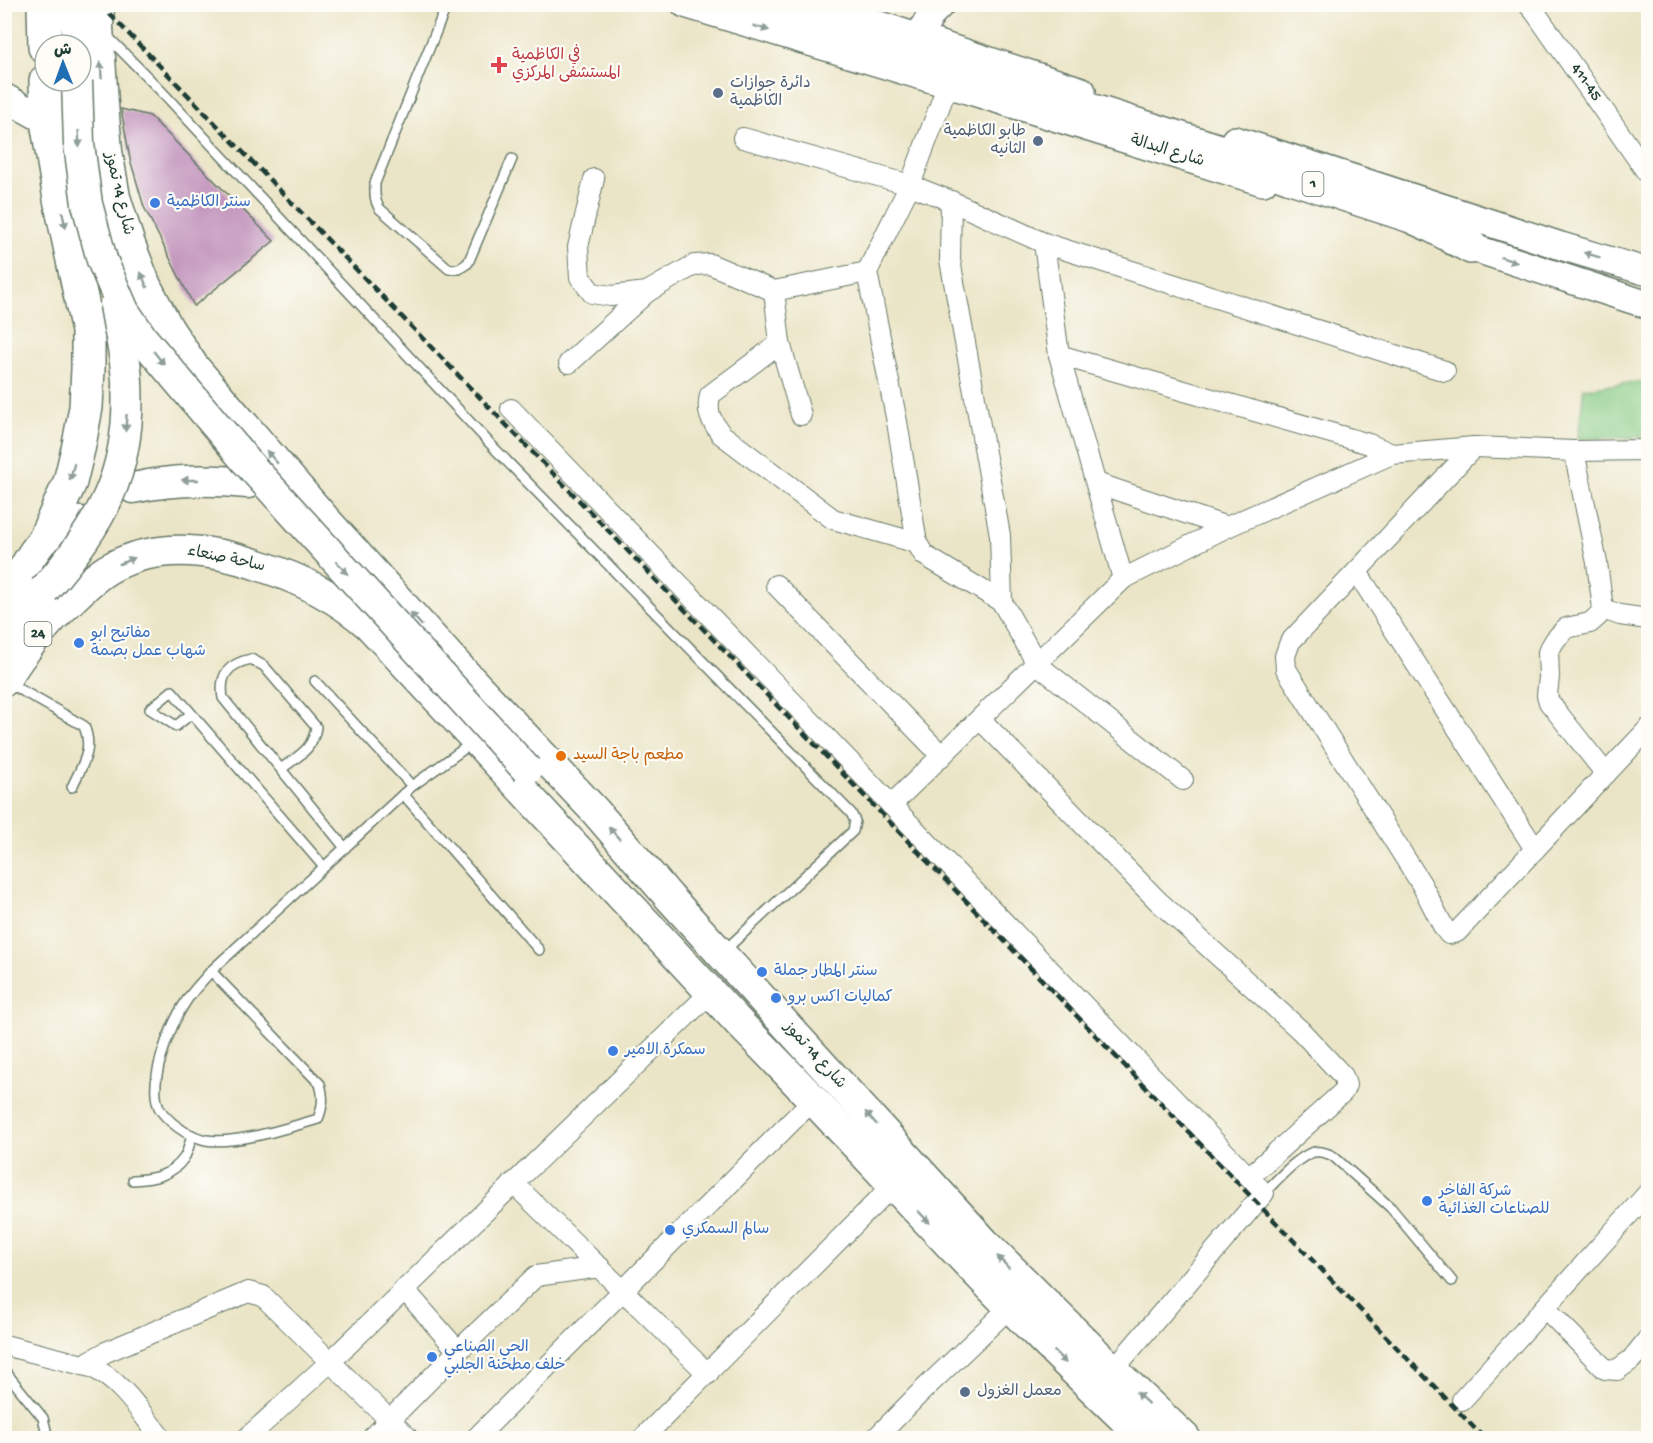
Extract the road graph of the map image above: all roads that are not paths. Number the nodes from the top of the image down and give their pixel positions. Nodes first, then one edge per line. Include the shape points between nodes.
1 (44, 4) edge
2 (447, 4) edge
3 (685, 4) edge
4 (753, 4) edge
5 (815, 4) edge
6 (941, 4) edge
7 (1538, 7) edge
8 (83, 18) edge
9 (45, 33) edge
10 (918, 38) junction
11 (958, 78) junction
12 (46, 93) edge
13 (77, 93) edge
14 (4, 97) edge
15 (47, 121) junction
16 (742, 138) dead end
17 (512, 159) dead end
18 (1646, 165) edge
19 (594, 179) dead end
20 (910, 185) junction
21 (951, 201) junction
22 (1044, 243) junction
23 (1471, 247) joint
24 (867, 272) junction
25 (1648, 272) edge
26 (110, 282) junction
27 (774, 291) junction
28 (647, 292) junction
29 (1648, 305) edge
30 (780, 343) junction
31 (1059, 355) junction
32 (569, 363) dead end
33 (1445, 371) dead end
34 (511, 409) dead end
35 (801, 414) dead end
36 (1474, 447) junction
37 (1648, 450) edge
38 (1574, 451) junction
39 (1392, 454) junction
40 (248, 483) dead end
41 (1096, 483) junction
42 (133, 488) dead end
43 (294, 496) dead end
44 (324, 518) junction
45 (76, 524) junction
46 (1227, 527) junction
47 (917, 543) junction
48 (1357, 572) junction
49 (1123, 579) junction
50 (776, 585) dead end
51 (79, 593) junction
52 (1002, 602) junction
53 (4, 606) edge
54 (1603, 609) junction
55 (1648, 619) edge
56 (4, 645) edge
57 (455, 663) junction
58 (1037, 664) junction
59 (4, 681) edge
60 (315, 681) dead end
61 (428, 688) junction
62 (191, 714) dead end
63 (980, 719) junction
64 (1648, 729) edge
65 (476, 740) junction
66 (942, 756) junction
67 (281, 769) junction
68 (1606, 774) junction
69 (1183, 780) dead end
70 (412, 786) junction
71 (72, 787) dead end
72 (403, 794) junction
73 (891, 806) junction
74 (345, 848) junction
75 (1535, 849) junction
76 (324, 867) junction
77 (538, 950) dead end
78 (721, 954) junction
79 (211, 971) junction
80 (711, 992) junction
81 (790, 1075) junction
82 (813, 1100) junction
83 (192, 1135) junction
84 (1249, 1177) junction
85 (133, 1180) dead end
86 (513, 1183) junction
87 (893, 1185) junction
88 (1264, 1193) junction
89 (1648, 1193) edge
90 (600, 1268) junction
91 (1452, 1281) dead end
92 (404, 1289) junction
93 (624, 1291) junction
94 (1010, 1307) junction
95 (1545, 1308) junction
96 (1648, 1339) edge
97 (4, 1345) edge
98 (458, 1351) junction
99 (329, 1363) junction
100 (85, 1365) junction
101 (4, 1370) edge
102 (1113, 1370) junction
103 (708, 1374) junction
104 (1462, 1400) dead end
105 (390, 1421) junction
106 (48, 1438) edge
107 (161, 1438) edge
108 (247, 1438) edge
109 (372, 1438) edge
110 (408, 1438) edge
111 (476, 1438) edge
112 (643, 1438) edge
113 (876, 1438) edge
114 (1144, 1438) edge
115 (1185, 1438) edge

1 - 9 highway
2 - 17 lane via 375,183 376,203 449,269 459,269 468,263
3 -> 11 main road
4 - 11 highway, 1
5 - 10 main road, شارع البدالة
6 - 10 main road
7 - 18 street, 411-45
44 -> 8 main road, شارع 14 تموز via 195,367 146,286 115,197
8 - 78 lane via 164,94 496,450 851,813 855,821 853,831
25 -> 10 main road, شارع البدالة
11 - 20 street
11 - 23 highway, 1 via 1226,153 1410,216
12 - 15 highway
13 -> 26 main road, bridge via 85,193
14 - 15 main road
15 -> 45 highway via 88,331 86,407 70,482
16 - 20 street
19 - 28 street via 578,247 580,277 592,293 611,297
20 - 21 street
20 - 24 street
21 - 22 street
21 - 52 street via 950,260 1000,535
22 - 31 street
22 - 33 street
23 -> 29 main road
24 - 27 street
24 - 47 street
26 -> 56 main road, bridge via 124,355 128,407 126,434 113,487 87,537
26 -> 81 main road, bridge via 143,339 239,453 527,770 743,997 770,1034
27 - 28 street via 710,264 694,265
27 - 30 street
28 - 32 street
30 - 35 street
30 - 47 street via 710,395 707,408 712,422 721,434 833,519
31 - 39 street via 1369,444
31 - 41 street
34 - 73 street
36 - 38 street
36 - 39 street
36 - 48 street
37 - 38 street
38 - 54 street
39 - 46 street
40 -> 42 main road via 181,480
41 - 46 street
41 - 49 street
43 - 44 main road
57 -> 44 main road
45 - 51 main road via 100,555
45 - 53 main road via 30,559
46 - 49 street
47 - 52 street via 924,555
48 - 75 street
48 - 75 street via 1290,642 1286,669 1449,934 1457,932
49 - 58 street
50 - 66 street
51 - 59 main road, 24 via 33,639
51 -> 61 main road, ساحة صنعاء via 109,569 145,554 183,550 228,556 278,571 350,608
52 - 58 street
54 - 55 street
54 - 68 street via 1590,623 1566,628 1555,640 1548,652 1547,695
57 - 61 main road via 449,680 440,687
78 -> 57 main road, شارع 14 تموز
58 - 63 street
58 - 69 street
59 - 71 lane via 84,726 88,750
60 - 70 lane
61 - 65 main road, ساحة صنعاء
62 - 76 lane
63 - 66 street
63 - 84 street via 1158,901 1300,1031 1343,1076 1343,1092
64 - 68 street
65 - 70 lane
65 - 80 main road, شارع 14 تموز
66 - 73 street
67 - 67 lane via 223,698 223,676 238,662 251,659 264,666 316,727 309,748
67 - 74 lane
68 - 75 street
70 - 72 lane
72 - 74 lane
72 - 77 lane
73 - 84 street
74 - 76 lane
76 - 79 lane
102 -> 78 main road, شارع 14 تموز via 985,1243
79 - 83 lane via 185,1002 158,1068 156,1094 160,1110 178,1128
79 - 83 lane via 320,1084 323,1108 318,1119 231,1140 206,1140
80 - 81 main road, شارع 14 تموز
80 - 86 street
81 - 82 main road, شارع 14 تموز
82 - 87 main road, شارع 14 تموز
82 - 93 street
83 - 85 lane via 185,1156 173,1170 156,1179
84 - 88 street
86 - 90 street
86 - 92 street
87 -> 94 main road, شارع 14 تموز
87 - 103 street
88 - 91 lane via 1302,1158 1322,1152 1333,1156 1391,1208
88 - 102 street
89 - 95 street
90 - 93 street
90 - 98 street via 536,1276
92 - 98 street
92 - 99 street
93 - 103 street
93 - 111 street
94 - 113 street
94 -> 114 main road, شارع 14 تموز
95 - 96 street via 1605,1369 1617,1370
95 - 104 street
97 - 100 street
98 - 105 street
99 - 100 street via 262,1296 248,1292 106,1352
99 - 105 street
99 - 108 street
100 - 107 street via 109,1376
101 - 106 lane via 43,1419
115 -> 102 main road, شارع 14 تموز
103 - 112 street
105 - 109 street
105 - 110 street

